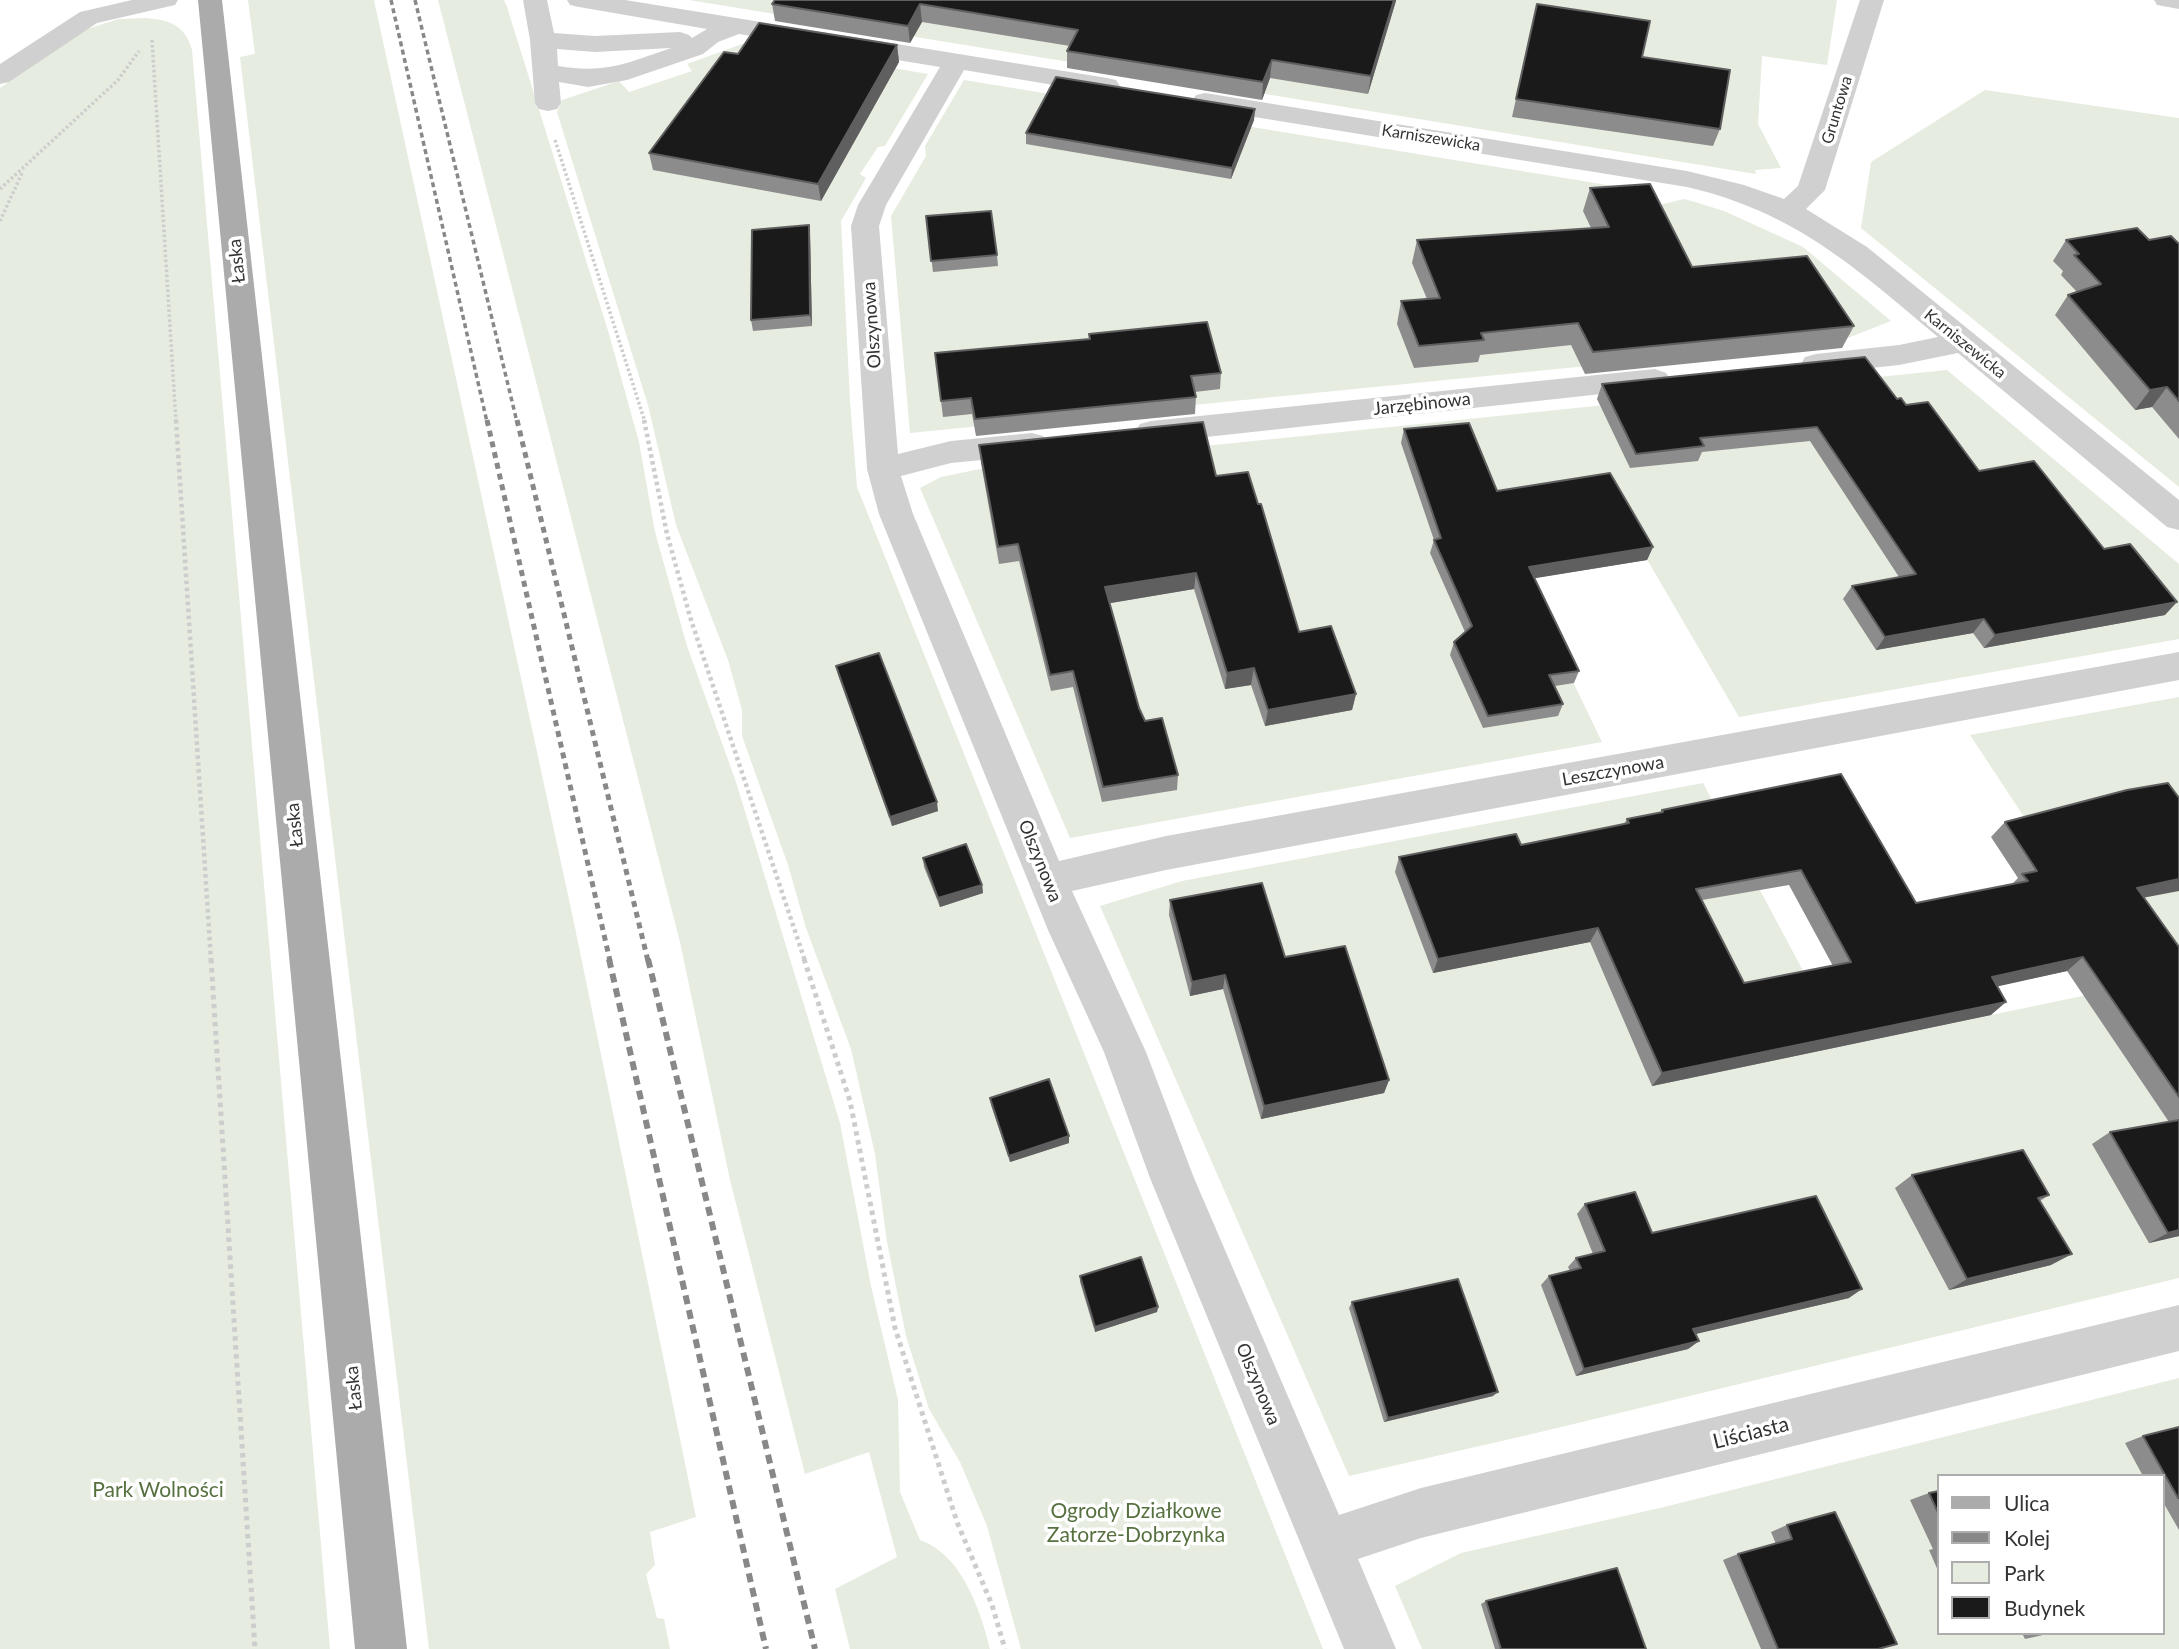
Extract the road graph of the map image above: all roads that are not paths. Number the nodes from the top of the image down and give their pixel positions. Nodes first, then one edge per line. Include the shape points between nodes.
1 (210, 0) edge
2 (535, 0) edge
3 (579, 0) edge
4 (1872, 0) edge
5 (2166, 0) edge
6 (159, 1) edge
7 (2179, 2) edge
8 (738, 25) junction
9 (709, 37) junction
10 (543, 40) junction
11 (956, 61) junction
12 (546, 72) junction
13 (0, 76) edge
14 (1130, 89) edge
15 (1184, 98) edge
16 (548, 103) road end
17 (1788, 210) junction
18 (1962, 342) junction
19 (1789, 366) edge
20 (1679, 378) edge
21 (1116, 435) edge
22 (1061, 441) edge
23 (883, 469) junction
24 (2179, 519) edge
25 (2179, 666) edge
26 (1048, 880) junction
27 (2179, 1328) edge
28 (1326, 1545) junction
29 (381, 1649) edge
30 (1370, 1649) edge

1 - 29 main road, Łaska
2 - 10 street
3 - 8 street
4 - 17 street, Gruntowa via 1811,190
5 - 7 street
6 - 13 street via 89,17
8 - 9 street
8 - 11 street
9 - 10 street via 595,44
9 - 12 street via 694,49 618,75 588,79
10 - 12 street
11 - 14 street
11 - 23 street, Olszynowa via 872,205 865,226
12 - 16 street
15 - 17 street, Karniszewicka via 1687,179
17 - 18 street, Karniszewicka via 1857,254
18 - 19 street via 1899,355
18 - 24 street, Karniszewicka
20 - 21 street, Jarzębinowa
22 - 23 street via 951,452
23 - 26 street, Olszynowa via 897,514
25 - 26 street, Leszczynowa via 1180,851
26 - 28 street, Olszynowa
27 - 28 street, Liściasta via 1421,1513
28 - 30 street, Olszynowa

